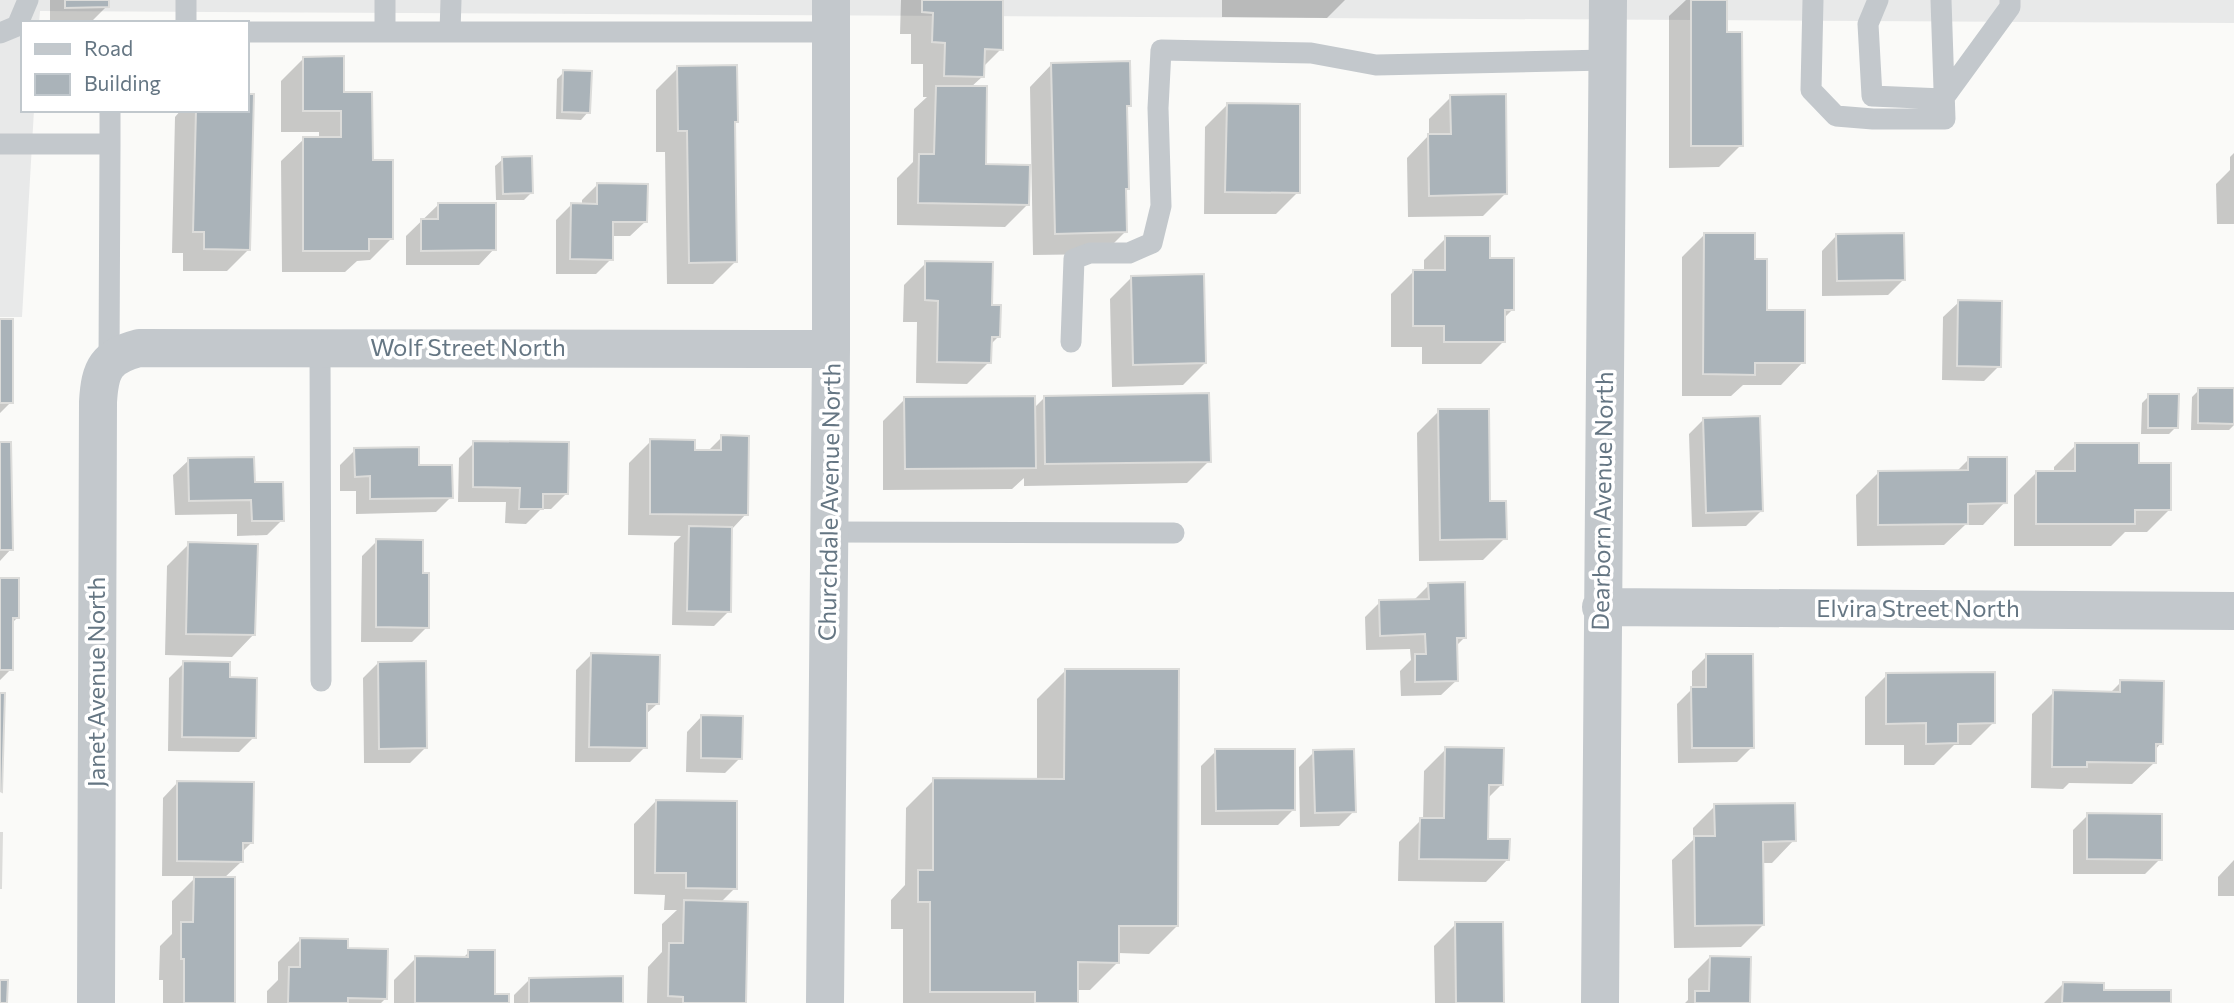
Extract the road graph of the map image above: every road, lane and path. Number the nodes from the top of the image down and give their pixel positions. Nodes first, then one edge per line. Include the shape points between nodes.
1 (28, 0) edge
2 (186, 0) edge
3 (385, 0) edge
4 (451, 0) edge
5 (1608, 0) edge
6 (1813, 0) edge
7 (1878, 0) edge
8 (1941, 0) edge
9 (2010, 0) edge
10 (831, 16) edge
11 (187, 21) edge
12 (248, 32) edge
13 (385, 32) junction
14 (450, 32) junction
15 (0, 33) edge
16 (1607, 60) junction
17 (1943, 99) junction
18 (110, 112) edge
19 (0, 144) edge
20 (110, 144) junction
21 (1071, 342) dead end
22 (320, 348) junction
23 (831, 349) junction
24 (109, 363) junction
25 (829, 532) junction
26 (1174, 533) dead end
27 (1601, 607) junction
28 (2234, 611) edge
29 (321, 681) dead end
30 (96, 1003) edge
31 (825, 1003) edge
32 (1600, 1003) edge

1 - 15 lane via 18,26
2 - 11 lane
3 - 13 lane
4 - 14 lane
5 - 16 street, Dearborn Avenue North
6 - 17 lane via 1811,90 1836,116 1945,119
7 - 17 lane via 1868,24 1871,96
8 - 17 lane
9 - 17 lane via 2010,7
10 - 14 lane
10 - 23 street, Churchdale Avenue North
12 - 13 lane
13 - 14 lane
16 - 21 lane via 1376,65 1311,53 1161,50 1161,206 1152,243 1129,253 1090,253 1074,259
16 - 27 street, Dearborn Avenue North
18 - 20 lane
19 - 20 lane
20 - 24 lane
22 - 23 street, Wolf Street North
22 - 24 street, Wolf Street North via 139,348 120,353
22 - 29 lane
23 - 25 street, Churchdale Avenue North
24 - 30 street, Janet Avenue North via 100,379 98,402
25 - 26 lane
25 - 31 street, Churchdale Avenue North
27 - 28 street, Elvira Street North
27 - 32 street, Dearborn Avenue North

